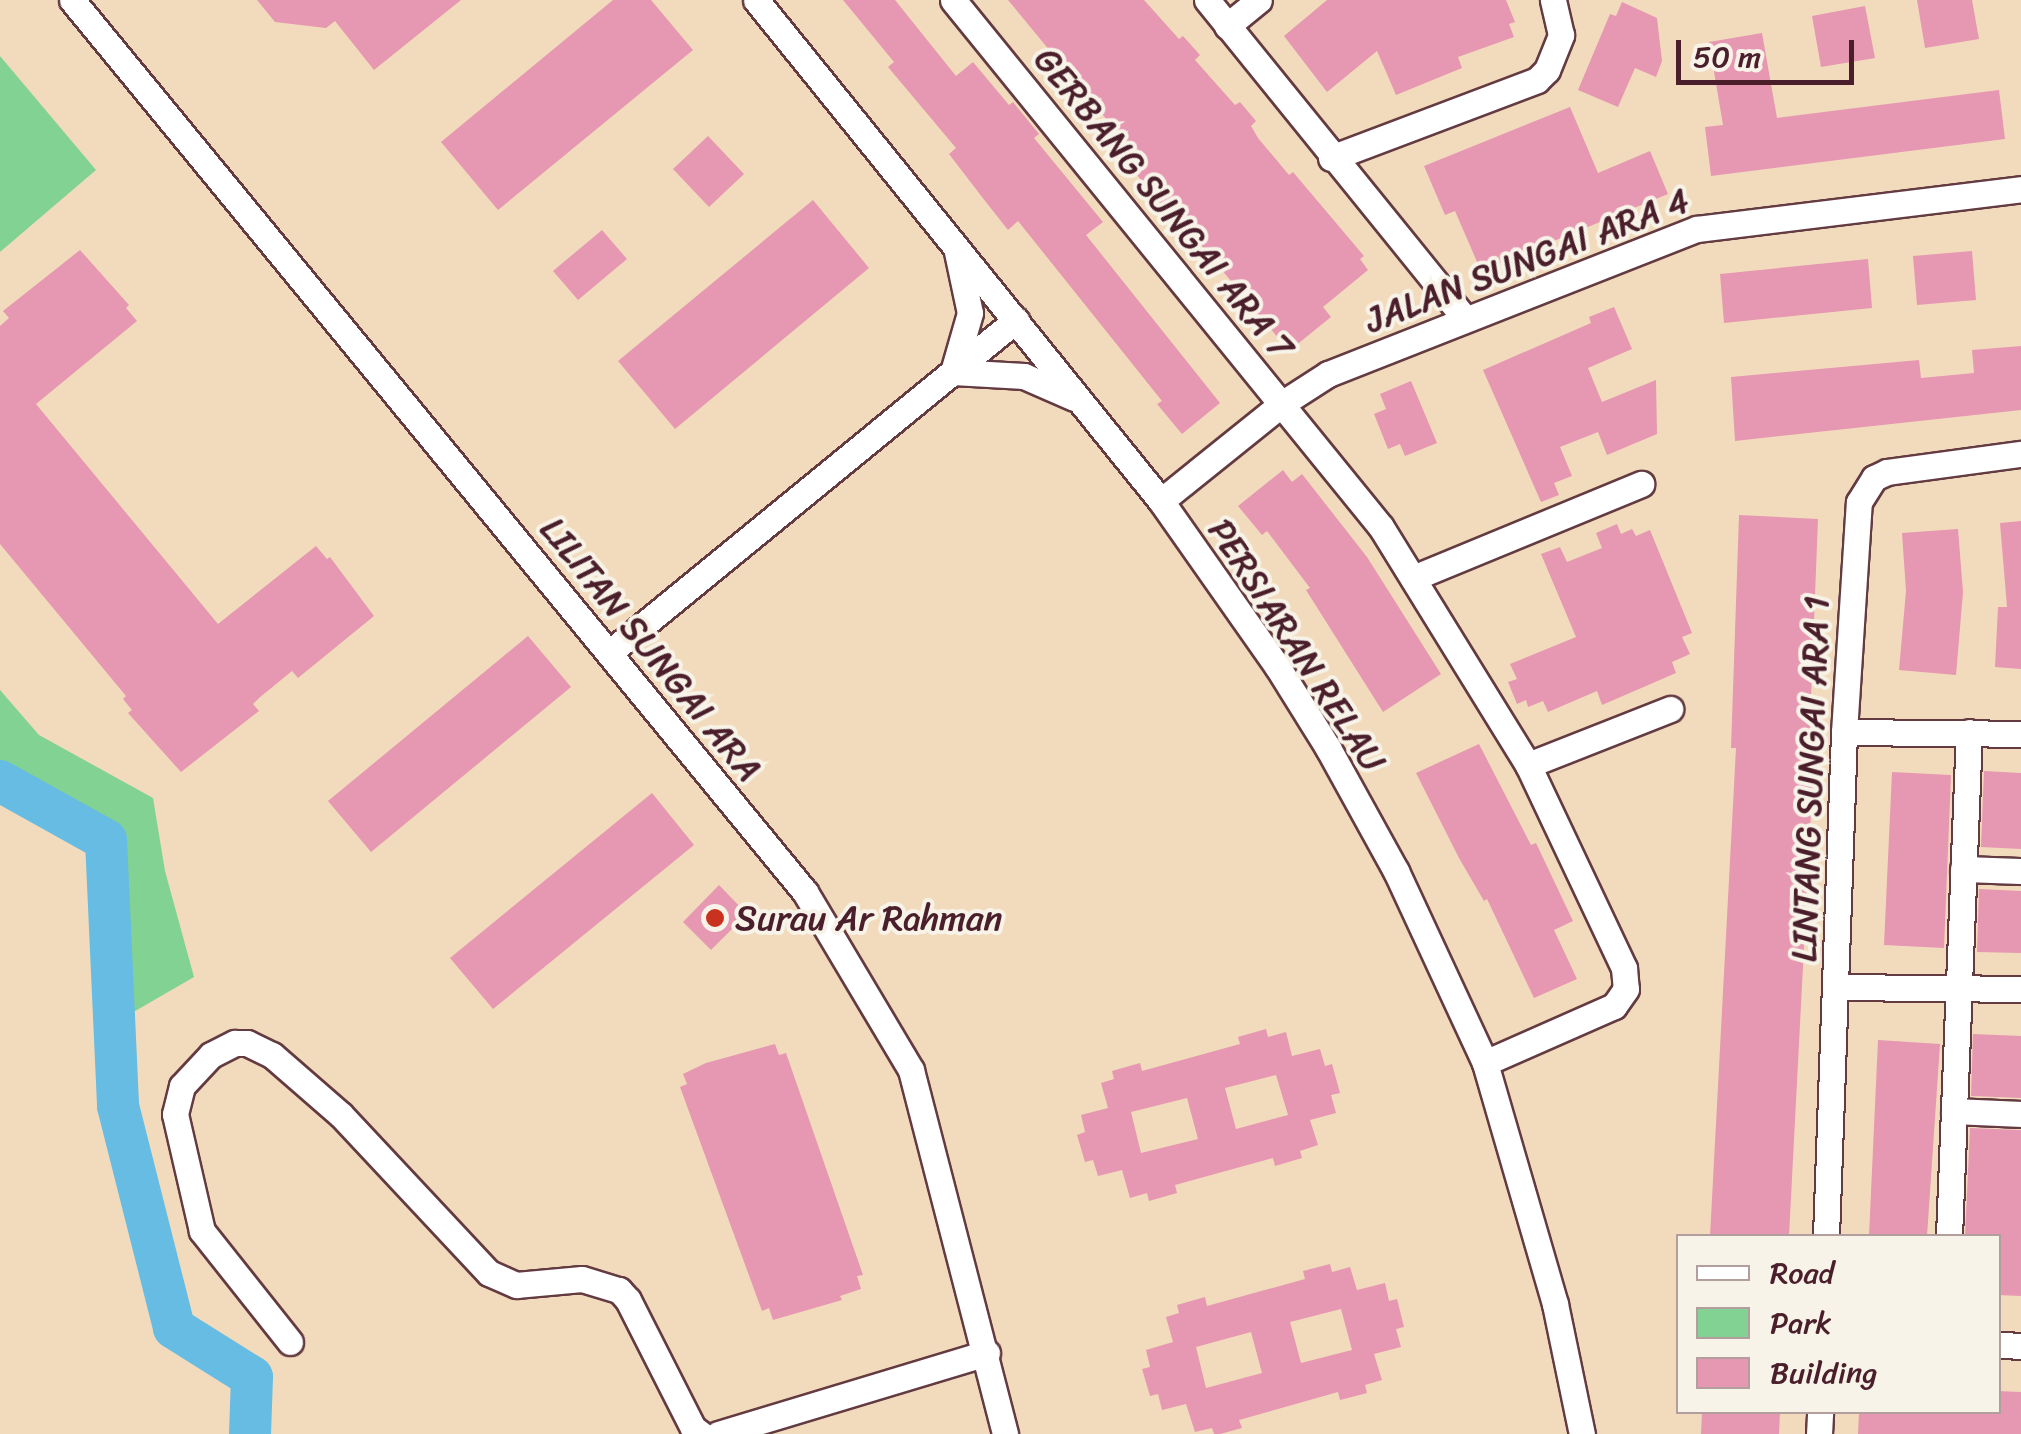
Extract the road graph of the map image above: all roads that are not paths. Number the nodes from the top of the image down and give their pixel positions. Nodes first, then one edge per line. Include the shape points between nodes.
1 (72, 0) edge
2 (756, 0) edge
3 (952, 0) edge
4 (1206, 0) edge
5 (1259, 0) edge
6 (1554, 0) edge
7 (1227, 26) junction
8 (1331, 158) junction
9 (2021, 189) edge
10 (955, 244) junction
11 (1464, 317) junction
12 (1016, 320) junction
13 (953, 372) junction
14 (1083, 402) junction
15 (1283, 403) junction
16 (2021, 454) edge
17 (1641, 484) dead end
18 (1162, 502) junction
19 (1413, 578) junction
20 (609, 653) junction
21 (1670, 709) dead end
22 (1844, 732) junction
23 (1968, 732) junction
24 (2021, 734) edge
25 (1528, 765) junction
26 (1963, 869) junction
27 (2021, 872) edge
28 (1836, 987) junction
29 (1959, 988) junction
30 (2021, 989) edge
31 (1485, 1063) junction
32 (1954, 1112) junction
33 (2021, 1114) edge
34 (1826, 1234) edge
35 (1949, 1234) edge
36 (290, 1342) dead end
37 (988, 1354) junction
38 (701, 1434) edge
39 (718, 1434) edge
40 (1005, 1434) edge
41 (1582, 1434) edge

1 - 20 street, LILITAN SUNGAI ARA
2 - 10 street, PERSIARAN RELAU
3 - 15 street, GERBANG SUNGAI ARA 7
4 - 7 street
5 - 7 street
6 - 8 street via 1561,34 1537,80
7 - 8 street
8 - 11 street
9 - 11 street, JALAN SUNGAI ARA 4 via 1698,229
10 - 12 street, PERSIARAN RELAU
10 - 13 street via 970,313
11 - 15 street, JALAN SUNGAI ARA 4 via 1328,374
12 - 13 street
12 - 14 street, PERSIARAN RELAU
13 - 14 street via 1024,376
13 - 20 street
14 - 18 street, PERSIARAN RELAU
15 - 18 street, JALAN SUNGAI ARA 4
15 - 19 street, GERBANG SUNGAI ARA 7
16 - 22 street, LINTANG SUNGAI ARA 1 via 1887,472 1866,488 1857,518
17 - 19 street
18 - 31 street, PERSIARAN RELAU via 1328,748 1396,871
19 - 25 street, GERBANG SUNGAI ARA 7
20 - 37 street, LILITAN SUNGAI ARA via 805,892 902,1051
21 - 25 street
22 - 23 street
22 - 28 street, LINTANG SUNGAI ARA 1
23 - 24 street
23 - 26 street
25 - 31 street, GERBANG SUNGAI ARA 7 via 1624,968 1626,989 1614,1006
26 - 27 street
26 - 29 street
28 - 29 street
28 - 34 street, LINTANG SUNGAI ARA 1
29 - 30 street
29 - 32 street
31 - 41 street, PERSIARAN RELAU via 1554,1304
32 - 33 street
32 - 35 street
36 - 38 street via 202,1232 175,1114 182,1086 211,1055 235,1042 261,1048 340,1115 488,1272 516,1285 582,1279 619,1290
37 - 39 street
37 - 40 street, LILITAN SUNGAI ARA

